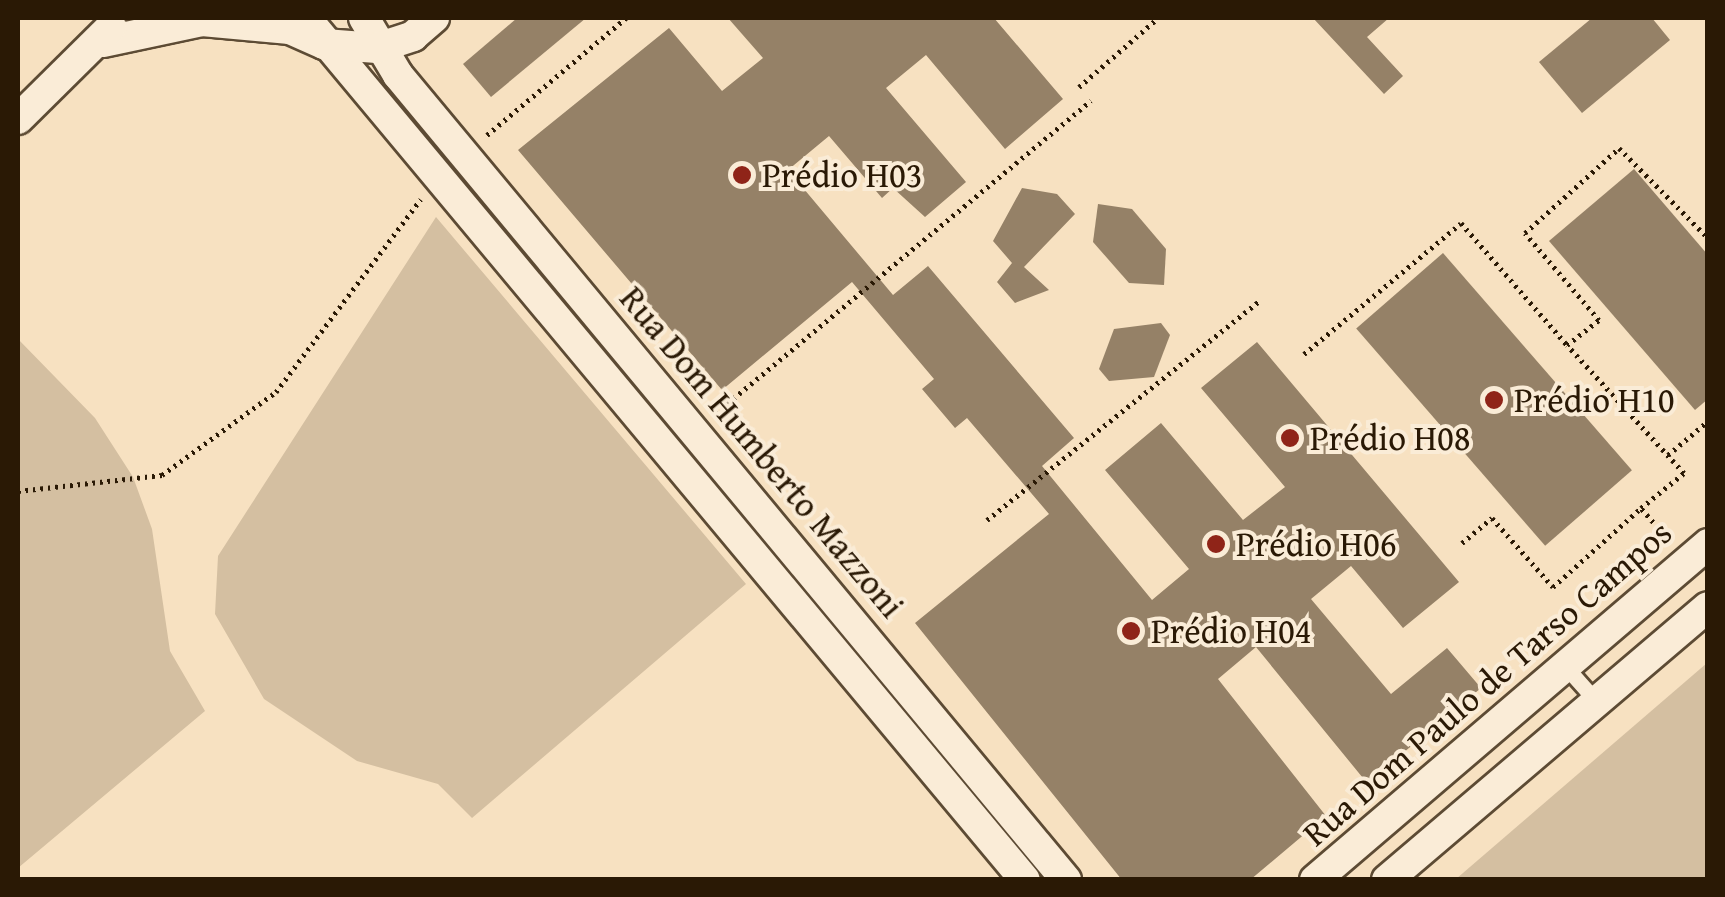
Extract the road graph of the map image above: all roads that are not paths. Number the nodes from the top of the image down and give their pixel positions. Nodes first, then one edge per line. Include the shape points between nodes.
1 (306, 18) edge
2 (364, 18) edge
3 (434, 18) edge
4 (108, 30) edge
5 (324, 44) junction
6 (377, 48) junction
7 (18, 119) edge
8 (1698, 552) edge
9 (1708, 607) edge
10 (1565, 666) junction
11 (1596, 702) junction
12 (1024, 880) edge
13 (1066, 880) edge
14 (1315, 880) edge
15 (1388, 880) edge

1 - 5 street, Rua Dom Humberto Mazzoni
2 - 6 street, Rua Dom Humberto Mazzoni
3 - 6 street via 413,36
4 - 5 street via 202,21 290,28
4 - 7 street
5 - 6 street
5 - 12 street, Rua Dom Humberto Mazzoni
6 - 13 street, Rua Dom Humberto Mazzoni
8 - 10 street, Rua Dom Paulo de Tarso Campos
9 - 11 street
10 - 11 lane
10 - 14 street, Rua Dom Paulo de Tarso Campos
11 - 15 street

